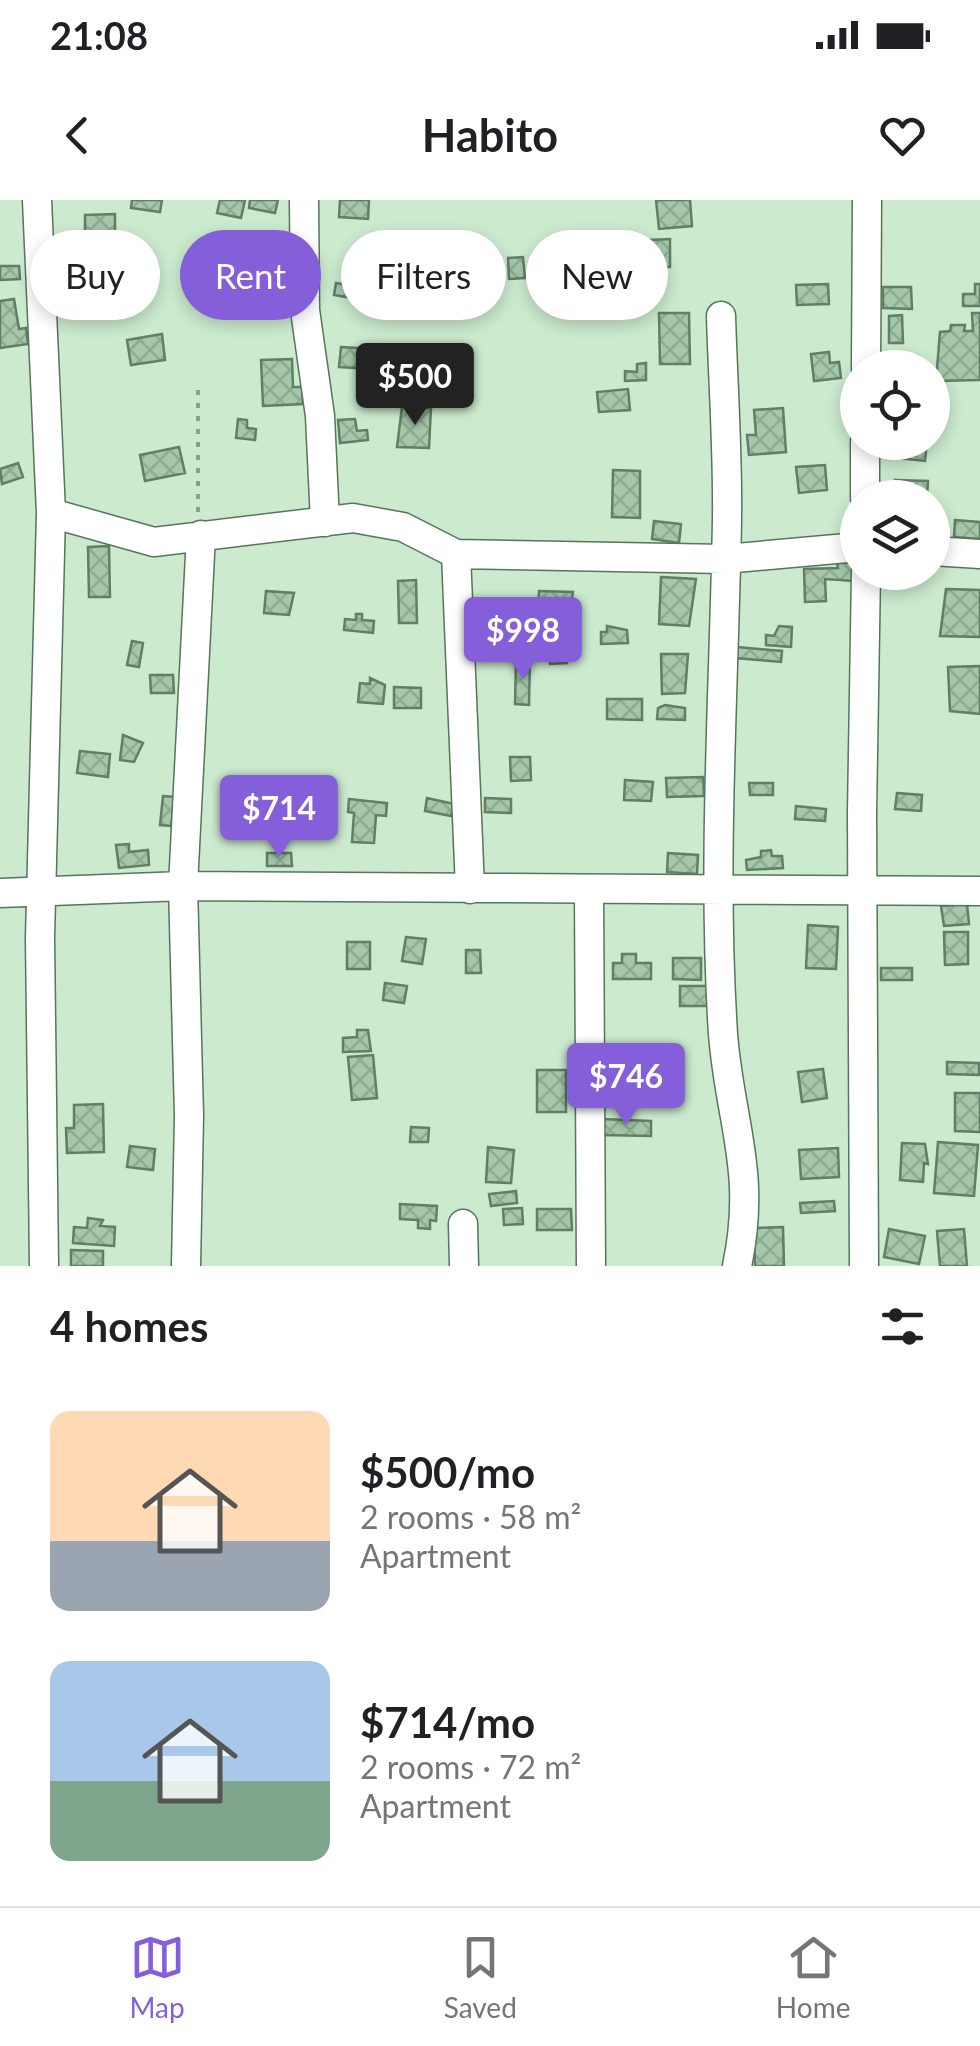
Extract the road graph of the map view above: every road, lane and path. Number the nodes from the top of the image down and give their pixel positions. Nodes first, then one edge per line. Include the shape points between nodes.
1 (37, 200) edge
2 (304, 200) edge
3 (868, 200) edge
4 (721, 316) dead end
5 (866, 350) edge
6 (198, 386) dead end
7 (51, 514) junction
8 (325, 522) junction
9 (201, 535) junction
10 (840, 549) edge
11 (950, 552) edge
12 (456, 554) junction
13 (980, 554) edge
14 (726, 559) junction
15 (866, 590) edge
16 (183, 886) junction
17 (470, 889) junction
18 (588, 889) junction
19 (720, 890) junction
20 (862, 890) junction
21 (980, 891) edge
22 (0, 893) edge
23 (41, 894) junction
24 (463, 1224) dead end
25 (44, 1266) edge
26 (186, 1266) edge
27 (464, 1266) edge
28 (592, 1266) edge
29 (737, 1266) edge
30 (864, 1266) edge

1 - 7 street
2 - 8 street via 305,310
3 - 5 street
4 - 14 street
6 - 9 path
7 - 9 street via 138,541
7 - 23 street
8 - 9 street
8 - 12 street via 377,520
9 - 16 street
10 - 14 street
11 - 13 street
12 - 14 street
12 - 17 street
14 - 19 street
15 - 20 street
16 - 17 street
16 - 23 street
16 - 26 street
17 - 18 street
18 - 19 street
18 - 28 street
19 - 20 street
19 - 29 street via 724,1034 746,1180
20 - 21 street
20 - 30 street
22 - 23 street
23 - 25 street
24 - 27 street

